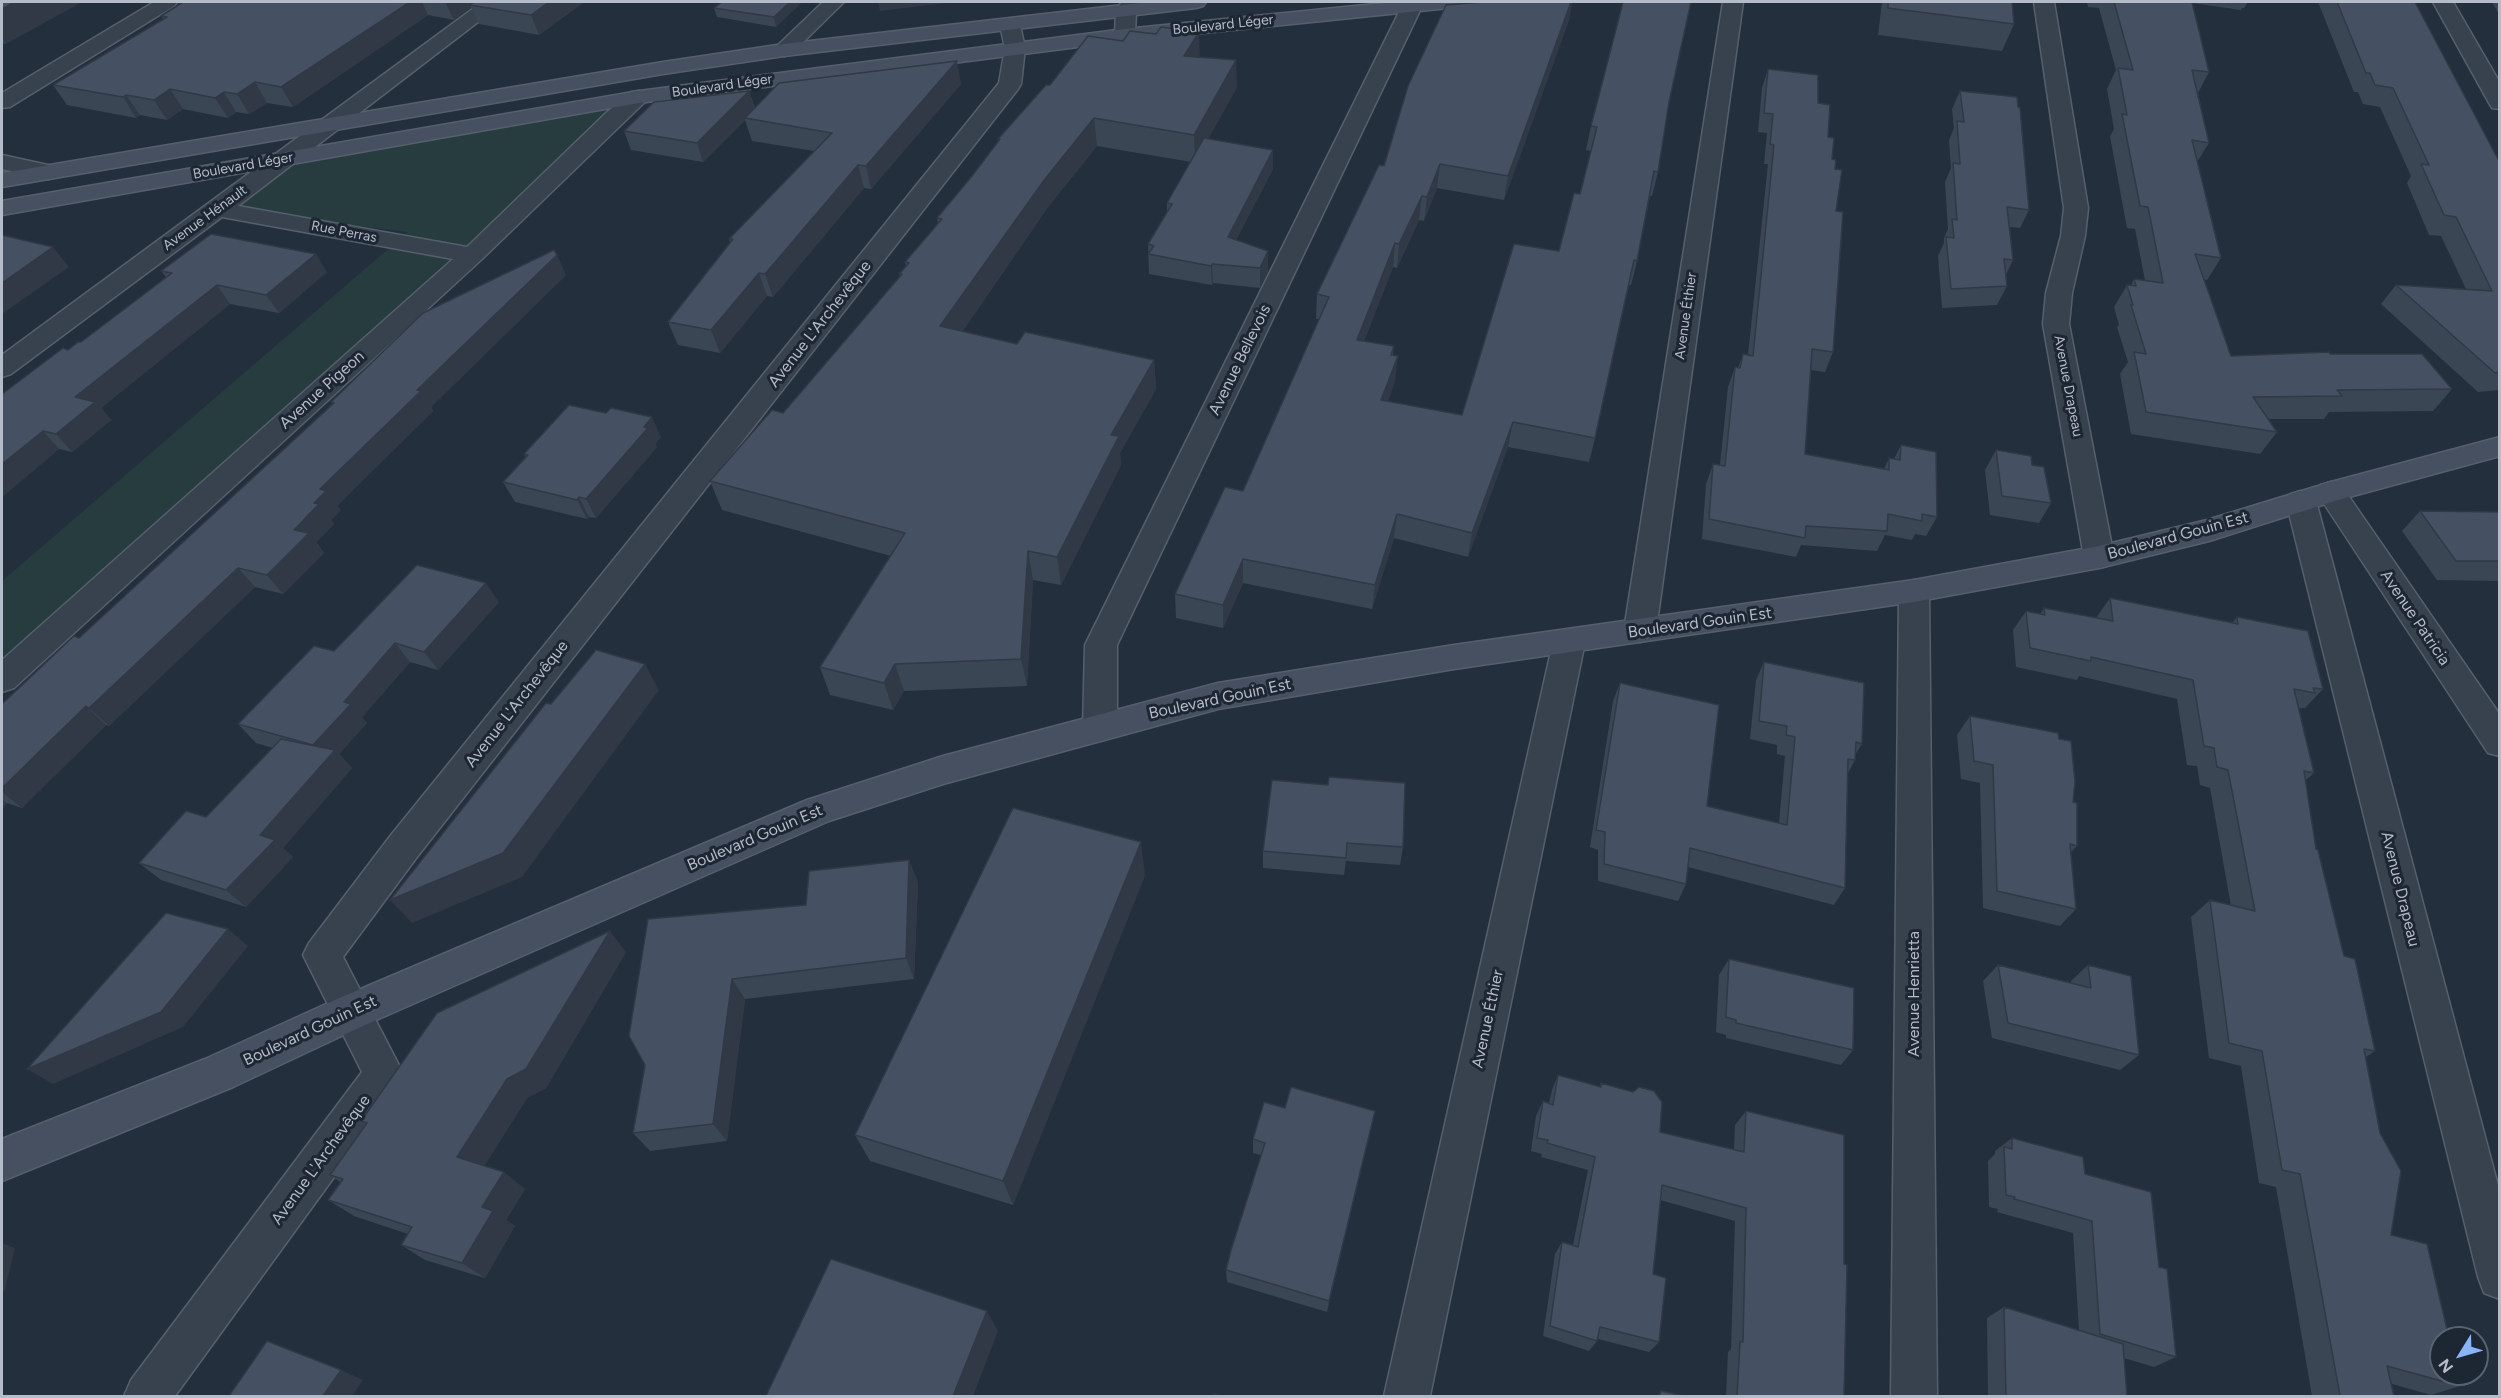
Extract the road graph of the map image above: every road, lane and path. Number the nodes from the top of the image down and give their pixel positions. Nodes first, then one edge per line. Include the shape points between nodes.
1 (168, 2) edge
2 (494, 2) edge
3 (834, 2) edge
4 (1196, 2) edge
5 (1449, 2) edge
6 (1733, 2) edge
7 (2044, 2) edge
8 (2443, 2) edge
9 (1413, 3) edge
10 (1129, 5) edge
11 (1125, 35) junction
12 (1012, 37) junction
13 (784, 50) junction
14 (639, 97) junction
15 (2, 102) edge
16 (2499, 103) edge
17 (330, 124) junction
18 (286, 159) junction
19 (2, 162) edge
20 (49, 172) junction
21 (2, 180) edge
22 (2, 207) edge
23 (216, 209) junction
24 (472, 255) junction
25 (2, 368) edge
26 (2499, 446) edge
27 (2316, 497) junction
28 (2099, 557) junction
29 (1914, 591) junction
30 (1640, 630) junction
31 (1569, 642) junction
32 (2, 679) edge
33 (1100, 727) junction
34 (2499, 743) edge
35 (351, 1012) junction
36 (2, 1160) edge
37 (2499, 1277) edge
38 (147, 1396) edge
39 (1407, 1396) edge
40 (1914, 1396) edge

1 - 15 street
2 - 17 street, Avenue Hénault
3 - 13 street
4 - 10 main road, Boulevard Léger
5 - 9 main road, Boulevard Léger
6 - 30 street, Avenue Éthier
7 - 28 street, Avenue Drapeau via 2076,208 2056,324
8 - 16 street
9 - 11 main road, Boulevard Léger
9 - 33 street, Avenue Bellevois via 1101,645
10 - 11 street
10 - 12 main road, Boulevard Léger
11 - 12 main road, Boulevard Léger
12 - 13 main road, Boulevard Léger
12 - 14 main road, Boulevard Léger
12 - 35 street, Avenue L'Archevêque via 1010,84 404,846 322,955
13 - 17 main road, Boulevard Léger
14 - 18 main road, Boulevard Léger
14 - 24 street, Avenue Pigeon
17 - 18 street, Avenue Hénault
17 - 20 main road, Boulevard Léger
18 - 22 main road, Boulevard Léger
18 - 23 street, Avenue Hénault
19 - 20 street
20 - 21 main road, Boulevard Léger
23 - 24 street, Rue Perras
23 - 25 street, Avenue Hénault
24 - 32 street, Avenue Pigeon
26 - 27 main road, Boulevard Gouin Est
27 - 28 main road, Boulevard Gouin Est via 2209,530
27 - 34 street, Avenue Patricia
27 - 37 street, Avenue Drapeau
28 - 29 main road, Boulevard Gouin Est
29 - 30 main road, Boulevard Gouin Est
29 - 40 street, Avenue Henrietta
30 - 31 main road, Boulevard Gouin Est
31 - 33 main road, Boulevard Gouin Est via 1218,696
31 - 39 street, Avenue Éthier
33 - 35 main road, Boulevard Gouin Est via 943,770 819,810
35 - 36 main road, Boulevard Gouin Est via 219,1073
35 - 38 street, Avenue L'Archevêque via 384,1075

